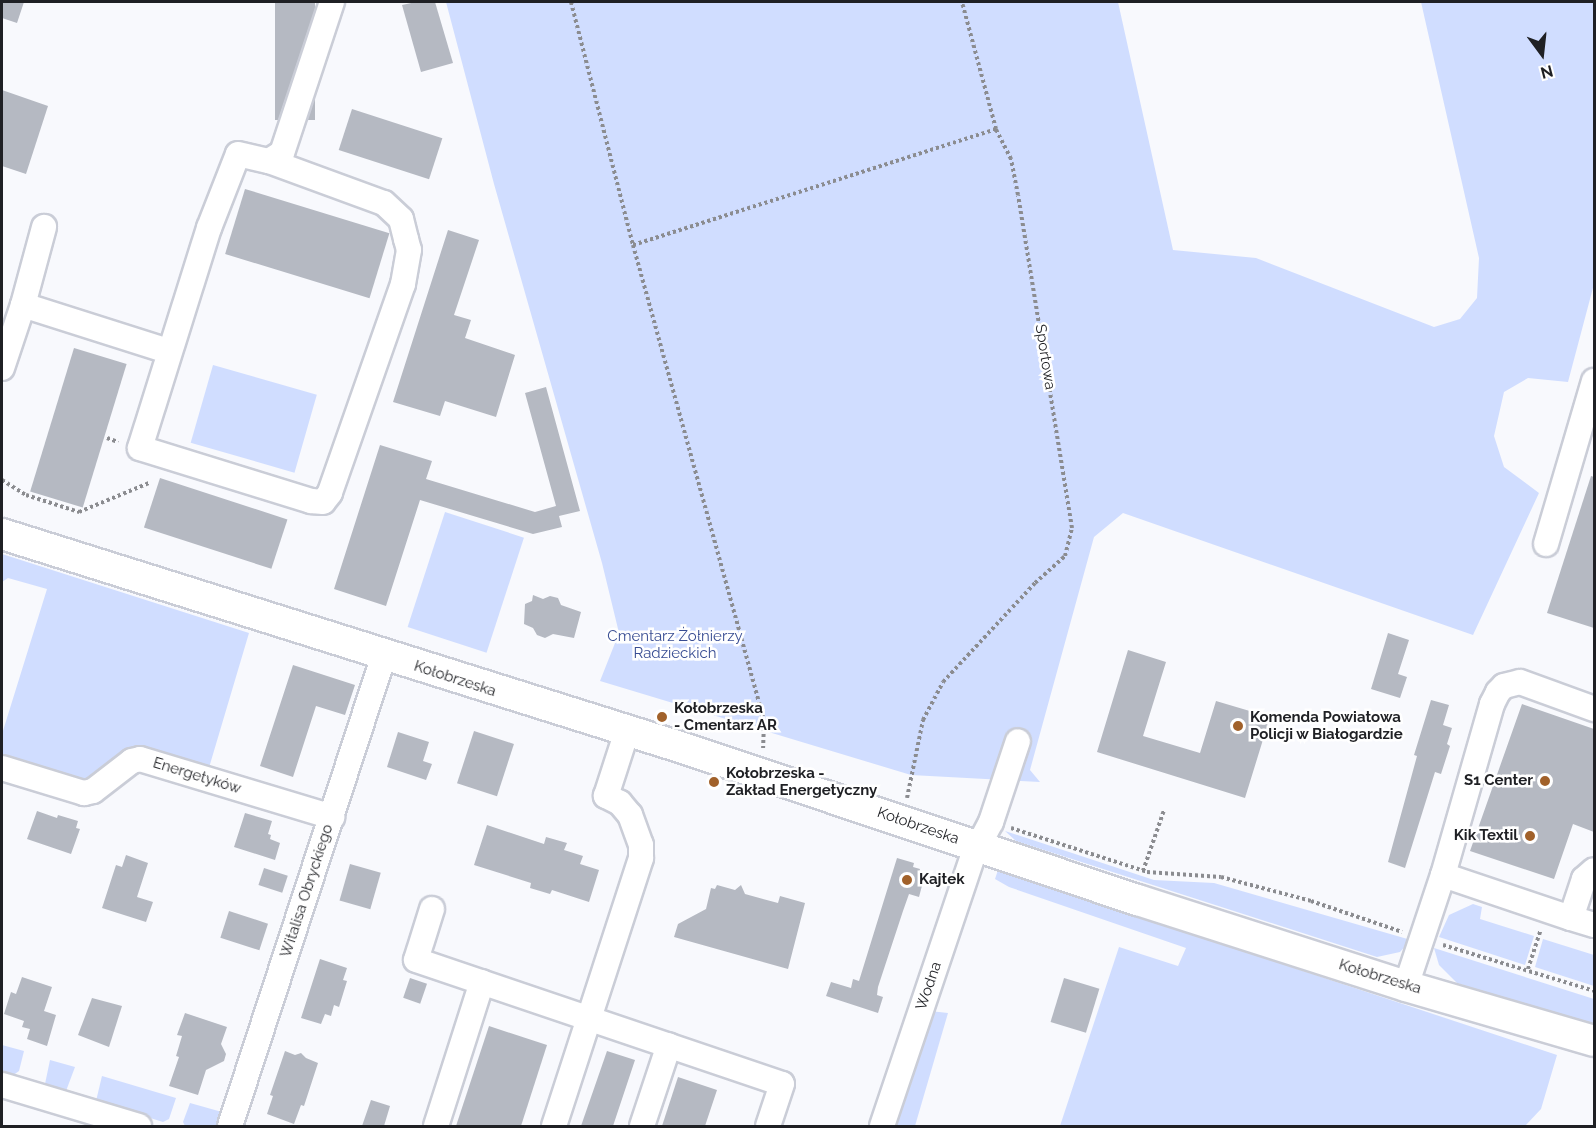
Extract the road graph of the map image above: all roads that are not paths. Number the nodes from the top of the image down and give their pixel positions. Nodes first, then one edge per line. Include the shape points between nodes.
1 (332, 2) edge
2 (269, 161) junction
3 (44, 227) dead end
4 (23, 305) junction
5 (168, 351) junction
6 (2, 368) edge
7 (1594, 381) edge
8 (2, 534) edge
9 (1546, 544) dead end
10 (384, 656) junction
11 (1594, 709) edge
12 (627, 731) junction
13 (1018, 741) dead end
14 (2, 768) edge
15 (332, 817) junction
16 (984, 834) junction
17 (1594, 870) edge
18 (1443, 875) junction
19 (432, 909) dead end
20 (1571, 918) junction
21 (1594, 925) edge
22 (482, 982) junction
23 (1406, 986) junction
24 (590, 1018) junction
25 (1594, 1041) edge
26 (669, 1046) junction
27 (2, 1085) edge
28 (139, 1126) edge
29 (230, 1126) edge
30 (436, 1126) edge
31 (554, 1126) edge
32 (642, 1126) edge
33 (768, 1126) edge
34 (882, 1126) edge

1 - 2 street via 282,153
2 - 5 street via 246,154 227,156
2 - 5 street via 384,203 401,219 409,250 403,284 328,497 323,502 311,501 140,448
3 - 4 street
4 - 5 street
4 - 6 street
7 - 9 street
8 - 10 main road, Kołobrzeska
10 - 12 main road, Kołobrzeska
10 - 15 street, Witalisa Obryckiego
11 - 18 street via 1520,682 1498,692
12 - 16 main road, Kołobrzeska via 909,804
12 - 24 street via 606,796 630,816 641,845 641,858
13 - 16 street
14 - 15 street, Energetyków via 84,793 140,759
15 - 29 street, Witalisa Obryckiego
16 - 23 main road, Kołobrzeska
16 - 34 street, Wodna
17 - 20 street via 1584,879
18 - 20 street
18 - 23 street
19 - 22 street via 416,960
20 - 21 street
22 - 24 street
22 - 30 street
23 - 25 main road, Kołobrzeska
24 - 26 street
24 - 31 street
26 - 32 street
26 - 33 street via 782,1084
27 - 28 street

